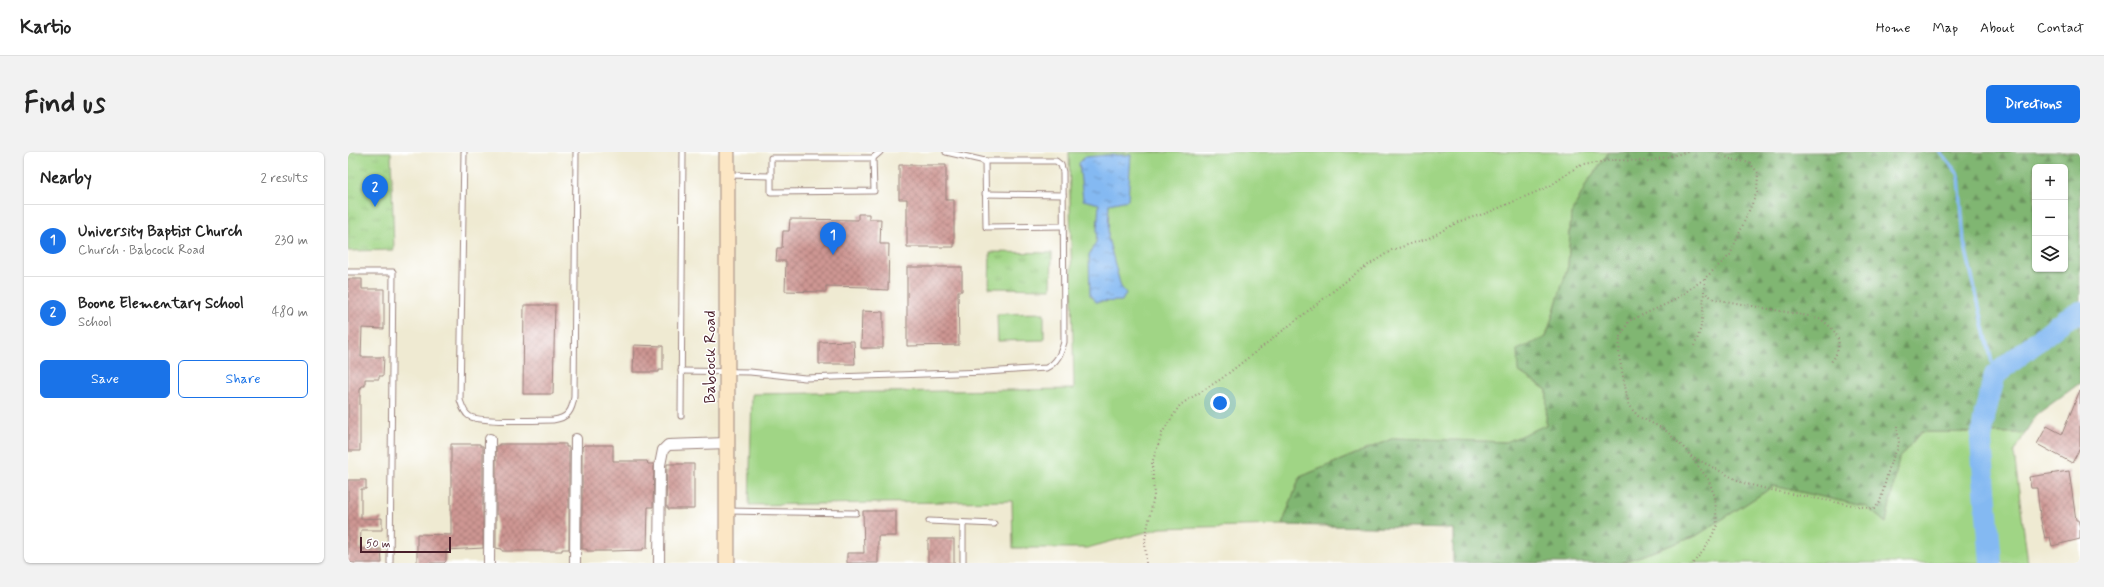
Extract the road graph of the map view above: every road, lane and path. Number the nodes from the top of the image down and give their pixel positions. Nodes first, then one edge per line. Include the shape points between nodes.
1 (464, 152) edge
2 (576, 152) edge
3 (683, 152) edge
4 (727, 152) edge
5 (880, 152) edge
6 (946, 152) edge
7 (1688, 152) edge
8 (1717, 152) edge
9 (873, 158) junction
10 (984, 161) junction
11 (728, 174) junction
12 (771, 176) junction
13 (985, 194) junction
14 (1063, 195) junction
15 (1063, 226) junction
16 (348, 272) edge
17 (1705, 278) junction
18 (1704, 292) junction
19 (1694, 346) dead end
20 (1831, 362) dead end
21 (681, 371) junction
22 (727, 372) junction
23 (681, 416) dead end
24 (1897, 425) dead end
25 (490, 439) dead end
26 (576, 439) dead end
27 (727, 443) junction
28 (1690, 455) junction
29 (727, 511) junction
30 (856, 513) dead end
31 (929, 521) dead end
32 (963, 523) junction
33 (994, 524) dead end
34 (390, 563) edge
35 (489, 563) edge
36 (575, 563) edge
37 (659, 563) edge
38 (727, 563) edge
39 (963, 563) edge
40 (1146, 563) edge
41 (1693, 563) edge

1 - 2 lane via 460,400 463,409 470,416 483,419 553,420 562,419 569,414 573,408 574,397
3 - 21 lane
4 - 11 main road, Babcock Road
5 - 9 lane
6 - 10 lane
7 - 40 path via 1649,161 1612,160 1578,166 1550,186 1487,213 1460,221 1429,238 1392,250 1360,271 1221,379 1180,405 1162,433 1152,463 1154,495 1144,540
8 - 17 path via 1730,159 1750,163 1758,173 1757,192 1730,255
9 - 12 lane via 771,158
9 - 12 lane via 874,191 771,192
10 - 13 lane
10 - 14 lane via 1056,161 1061,165
11 - 12 lane
11 - 22 main road, Babcock Road
13 - 14 lane
13 - 15 lane via 986,227
14 - 15 lane
15 - 22 lane via 1064,342 1053,365 1046,368 986,372 805,378
16 - 34 lane via 393,272
17 - 18 path
17 - 28 path via 1672,301 1629,321 1620,337 1619,356 1629,406 1639,417 1664,429
18 - 19 path via 1702,323
18 - 20 path via 1714,299 1819,318 1836,334 1840,345 1838,354
21 - 22 lane
21 - 23 lane
22 - 27 main road, Babcock Road
24 - 28 path via 1899,443 1891,461 1880,502 1874,509 1743,483
25 - 35 street
26 - 36 street
27 - 29 main road, Babcock Road
27 - 37 street via 668,445 663,450 660,465
28 - 41 path via 1708,479 1715,497 1717,512 1717,526 1705,549
29 - 30 lane
29 - 38 main road, Babcock Road
31 - 32 lane
32 - 33 lane
32 - 39 lane

